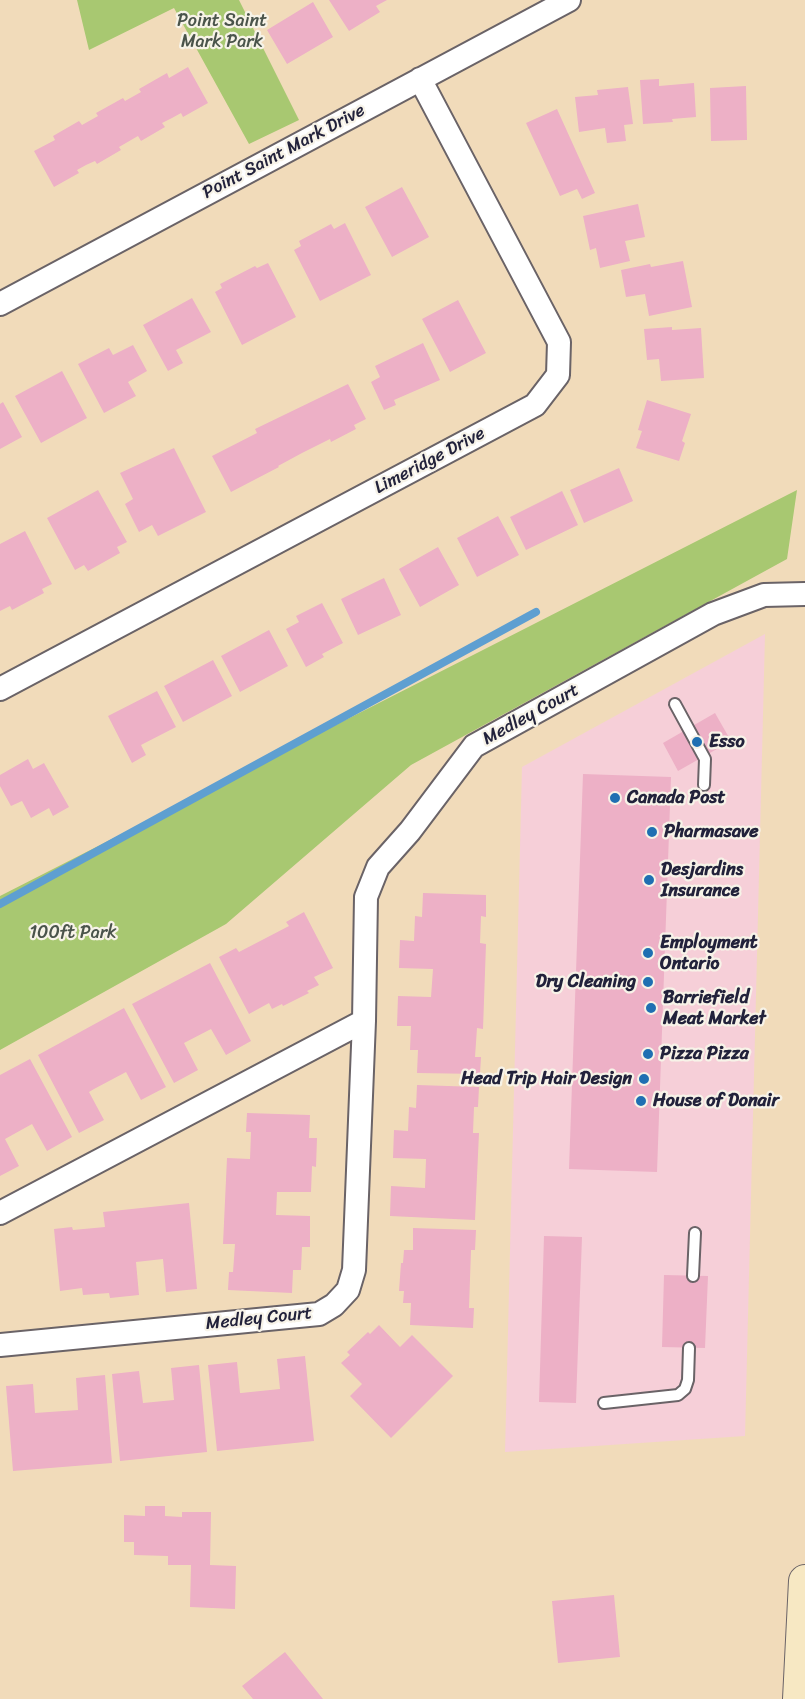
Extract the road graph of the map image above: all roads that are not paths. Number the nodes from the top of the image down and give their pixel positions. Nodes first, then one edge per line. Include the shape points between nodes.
1 (569, 0) edge
2 (420, 79) junction
3 (0, 304) edge
4 (805, 594) edge
5 (0, 689) edge
6 (675, 705) dead end
7 (704, 785) dead end
8 (364, 1021) junction
9 (0, 1213) edge
10 (696, 1233) dead end
11 (693, 1276) dead end
12 (0, 1346) edge
13 (689, 1348) dead end
14 (603, 1403) dead end
15 (805, 1581) edge
16 (799, 1699) edge

1 - 2 street, Point Saint Mark Drive
2 - 3 street, Point Saint Mark Drive
2 - 5 street, Limeridge Drive via 559,342 558,375 535,405
4 - 8 street, Medley Court via 764,595 713,614 474,746 378,867 366,897
6 - 7 lane via 705,759
8 - 9 street
8 - 12 street, Medley Court via 354,1270 348,1290 334,1305 319,1314
10 - 11 lane
13 - 14 lane via 688,1380 678,1395
15 - 16 main road

